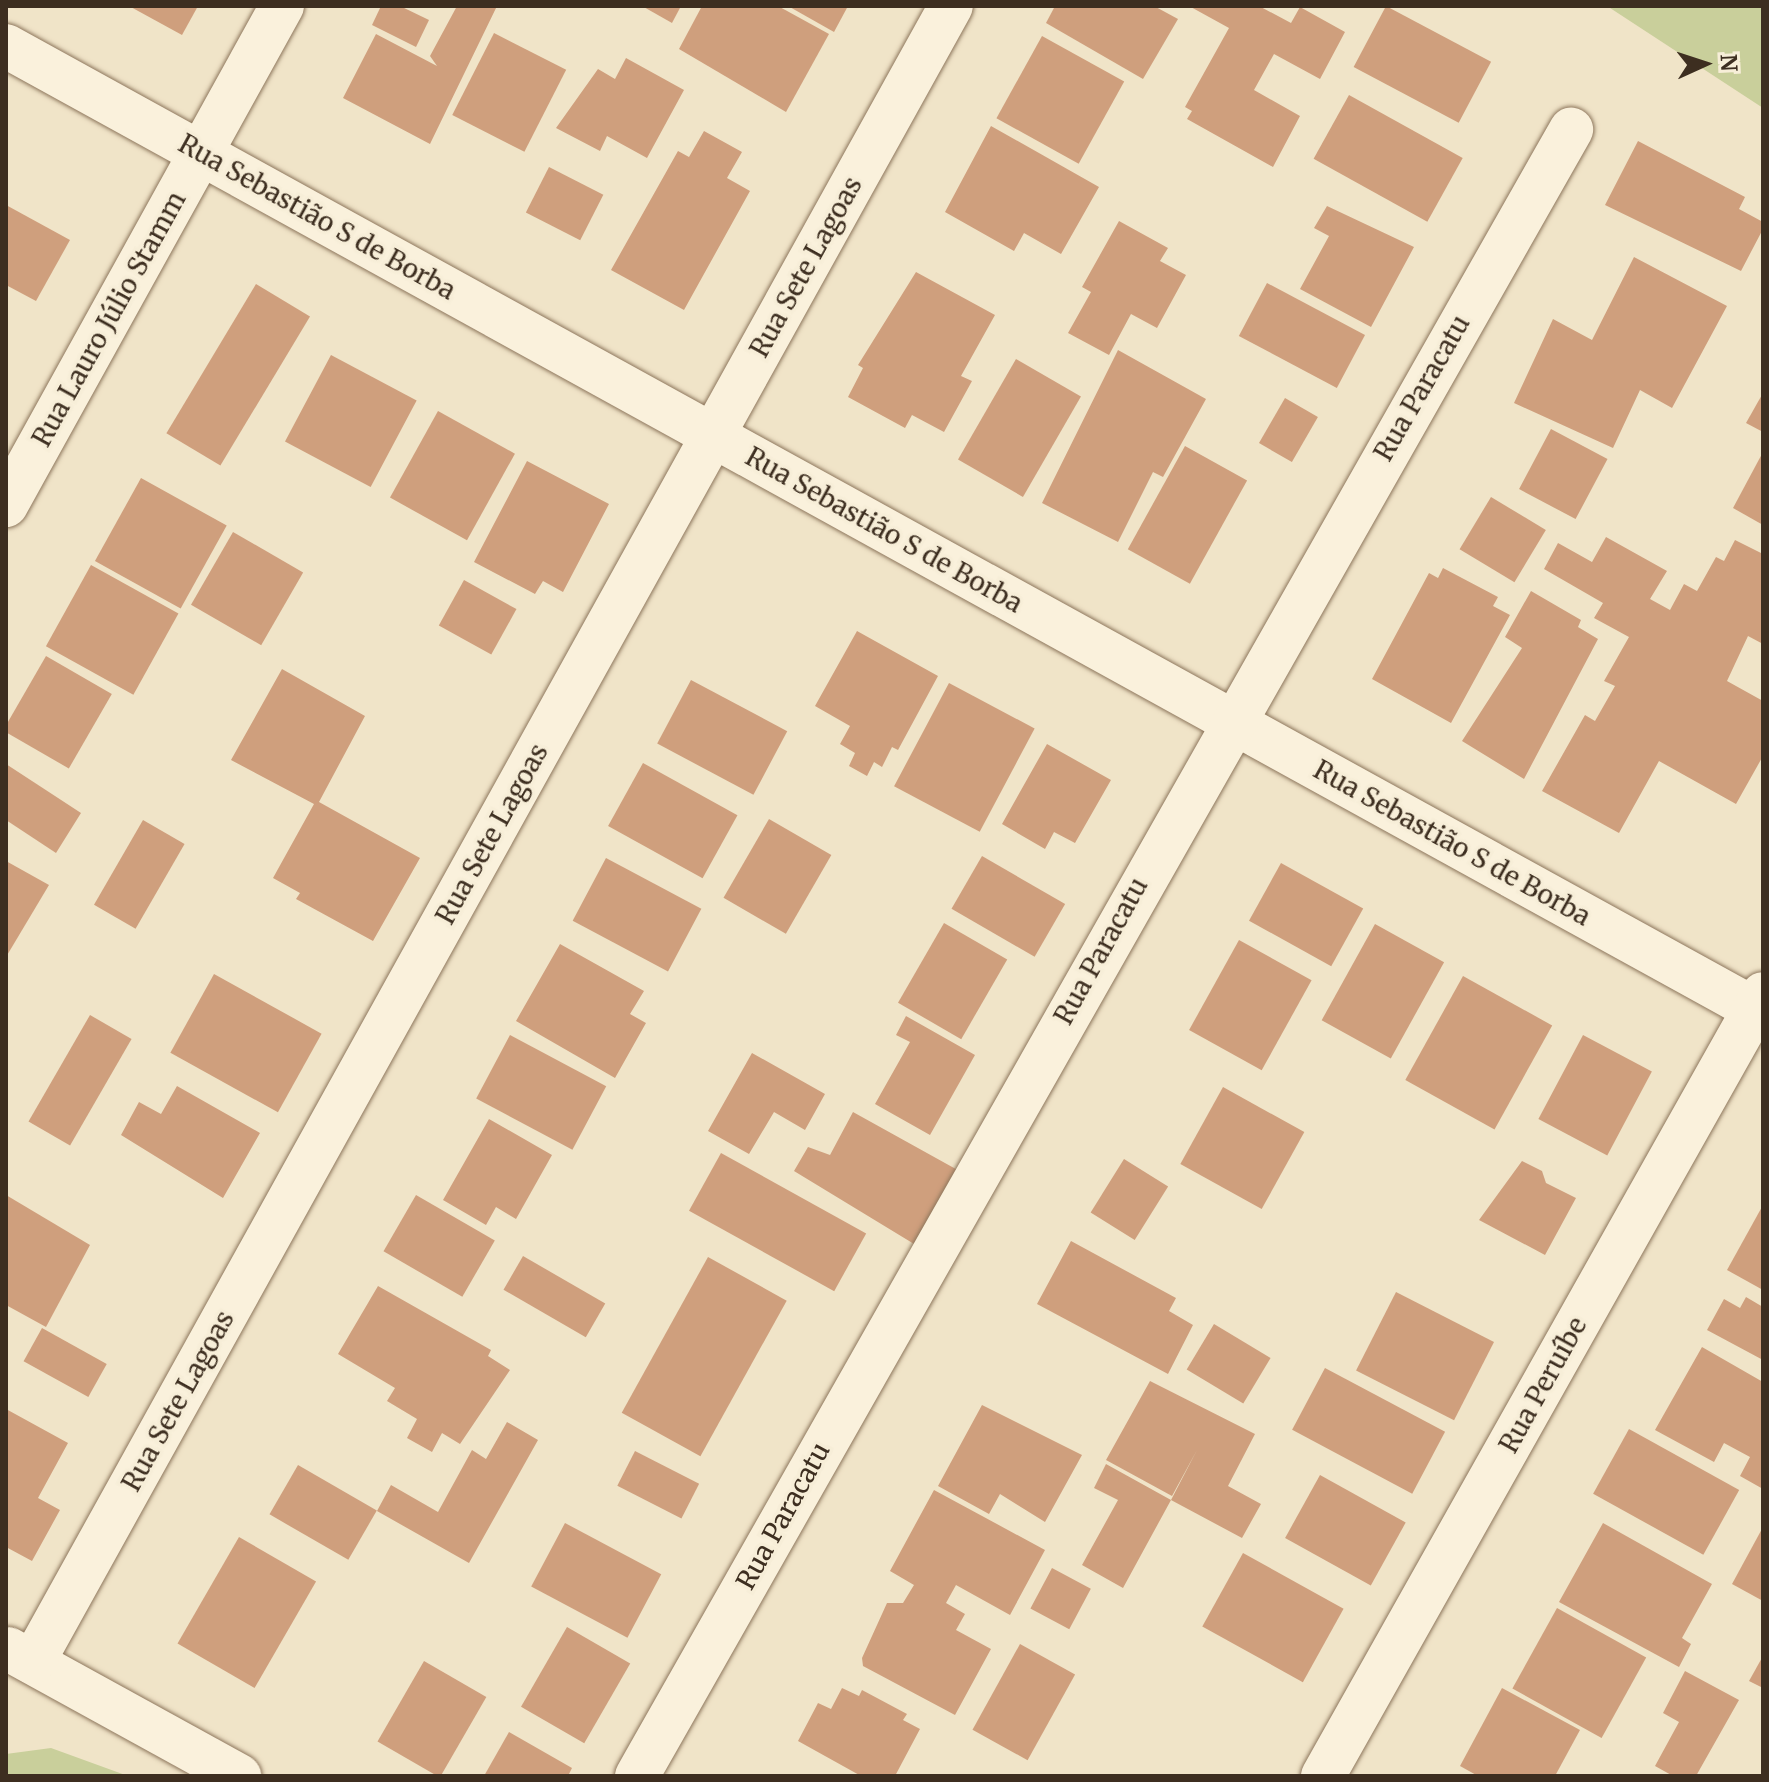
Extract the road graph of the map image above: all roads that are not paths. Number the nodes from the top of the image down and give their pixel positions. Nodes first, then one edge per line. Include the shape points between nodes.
1 (282, 6) edge
2 (951, 6) edge
3 (6, 46) edge
4 (1571, 130) dead end
5 (201, 153) junction
6 (713, 436) junction
7 (6, 505) edge
8 (1230, 721) junction
9 (1760, 1006) edge
10 (19, 1655) edge
11 (239, 1776) edge
12 (637, 1776) edge
13 (1323, 1776) edge

1 - 5 street, Rua Lauro Júlio Stamm
2 - 6 street, Rua Sete Lagoas
3 - 5 street, Rua Sebastião S de Borba
4 - 8 street, Rua Paracatu
5 - 6 street, Rua Sebastião S de Borba
5 - 7 street, Rua Lauro Júlio Stamm
6 - 8 street, Rua Sebastião S de Borba
6 - 10 street, Rua Sete Lagoas
8 - 9 street, Rua Sebastião S de Borba
8 - 12 street, Rua Paracatu
9 - 13 street, Rua Peruíbe
10 - 11 street

